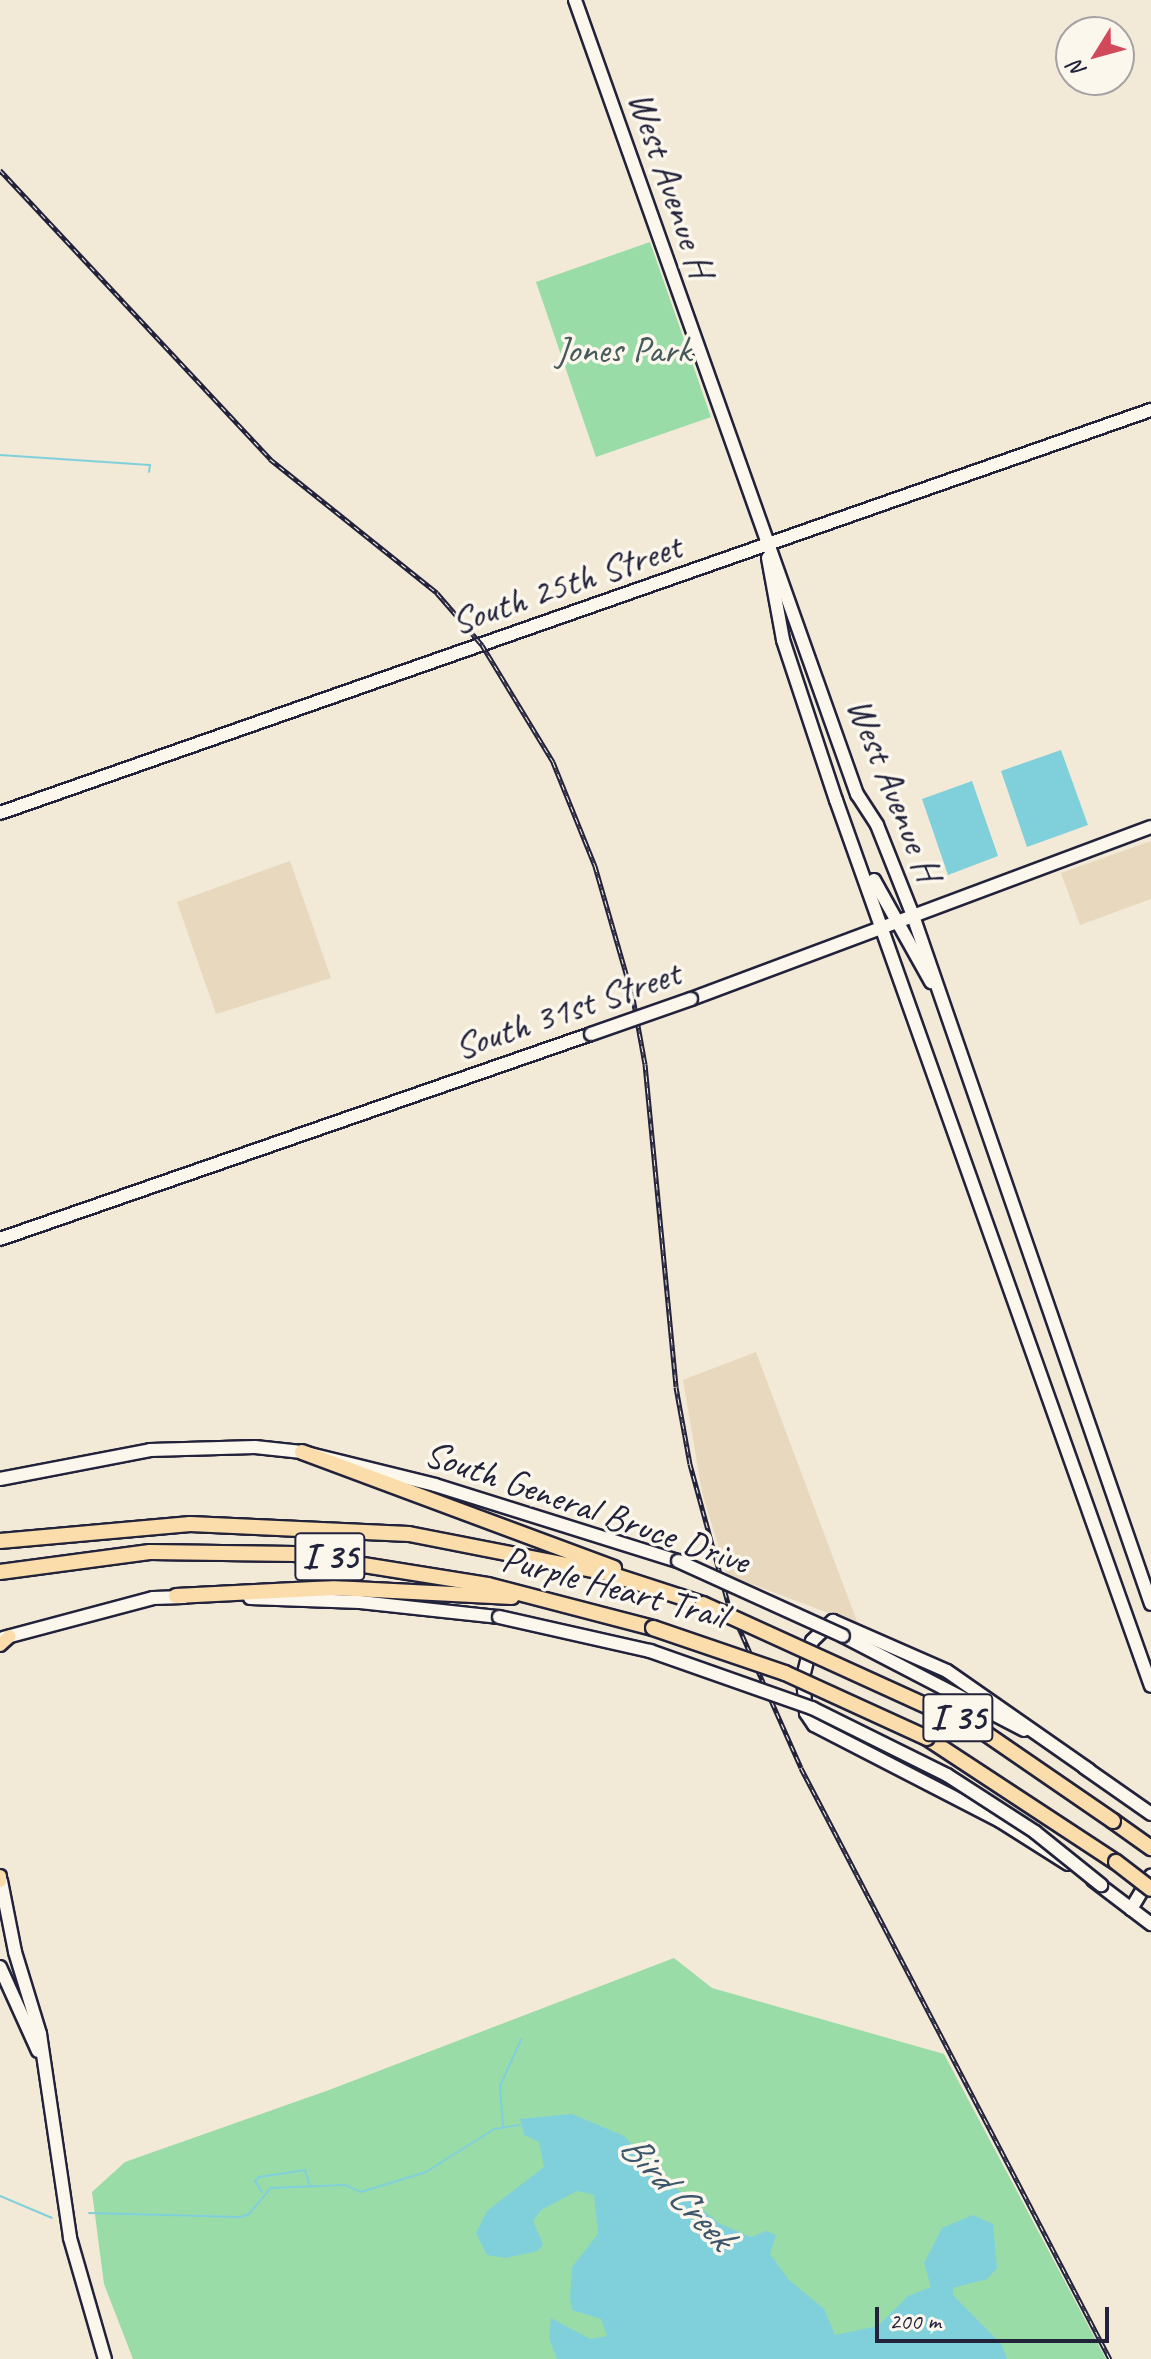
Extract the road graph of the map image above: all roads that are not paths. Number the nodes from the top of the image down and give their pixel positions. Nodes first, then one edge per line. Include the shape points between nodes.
1 (575, 0) edge
2 (1151, 410) edge
3 (766, 546) junction
4 (0, 813) edge
5 (1151, 827) edge
6 (856, 850) junction
7 (912, 913) junction
8 (895, 920) junction
9 (882, 926) junction
10 (936, 986) junction
11 (0, 1239) edge
12 (302, 1452) junction
13 (0, 1479) edge
14 (0, 1541) edge
15 (0, 1572) edge
16 (176, 1596) junction
17 (555, 1599) junction
18 (703, 1604) junction
19 (1151, 1604) edge
20 (3, 1638) edge
21 (1151, 1686) edge
22 (1089, 1770) junction
23 (1126, 1796) junction
24 (1151, 1796) edge
25 (1151, 1814) edge
26 (1151, 1848) edge
27 (1151, 1876) edge
28 (0, 1879) edge
29 (1101, 1885) junction
30 (1151, 1889) edge
31 (1131, 1909) junction
32 (1151, 1924) edge
33 (0, 1967) edge
34 (40, 2055) junction
35 (105, 2359) edge

1 - 3 main road, West Avenue H
2 - 3 main road, South 25th Street
3 - 4 main road, South 25th Street
3 - 6 main road, West Avenue H via 779,613
3 - 7 main road, West Avenue H via 787,588 857,794 877,825
5 - 7 main road, South 31st Street
6 - 8 main road
6 - 9 main road, West Avenue H
7 - 8 main road, South 31st Street
7 - 10 main road, West Avenue H
8 - 9 main road, South 31st Street
8 - 10 main road
9 - 11 main road, South 31st Street, bridge via 691,999
9 - 21 main road, West Avenue H
10 - 19 main road, West Avenue H
12 - 13 main road, South General Bruce Drive via 255,1447 150,1450
12 - 18 highway
12 - 22 main road, South General Bruce Drive, bridge via 435,1485 678,1561 991,1709
14 - 18 highway, Purple Heart Trail / I 35 via 190,1524 409,1534 607,1573
15 - 17 highway, Purple Heart Trail / I 35 via 150,1552 295,1554 410,1569
16 - 17 highway via 334,1588
16 - 20 main road
16 - 29 main road, bridge via 360,1602 499,1617 637,1647 812,1708 947,1775 1035,1832
17 - 30 highway, Purple Heart Trail / I 35, bridge via 785,1673 927,1738 1032,1803
18 - 26 highway, Purple Heart Trail / I 35, bridge via 982,1731
22 - 23 main road, South General Bruce Drive
22 - 29 main road via 947,1671 833,1621 812,1641 803,1677 806,1713 814,1725 1000,1821
23 - 24 main road
23 - 25 main road, South General Bruce Drive
27 - 31 main road
28 - 34 main road via 15,1952 37,2018
29 - 31 main road
31 - 32 main road
33 - 34 main road
34 - 35 main road via 68,2230 83,2297

